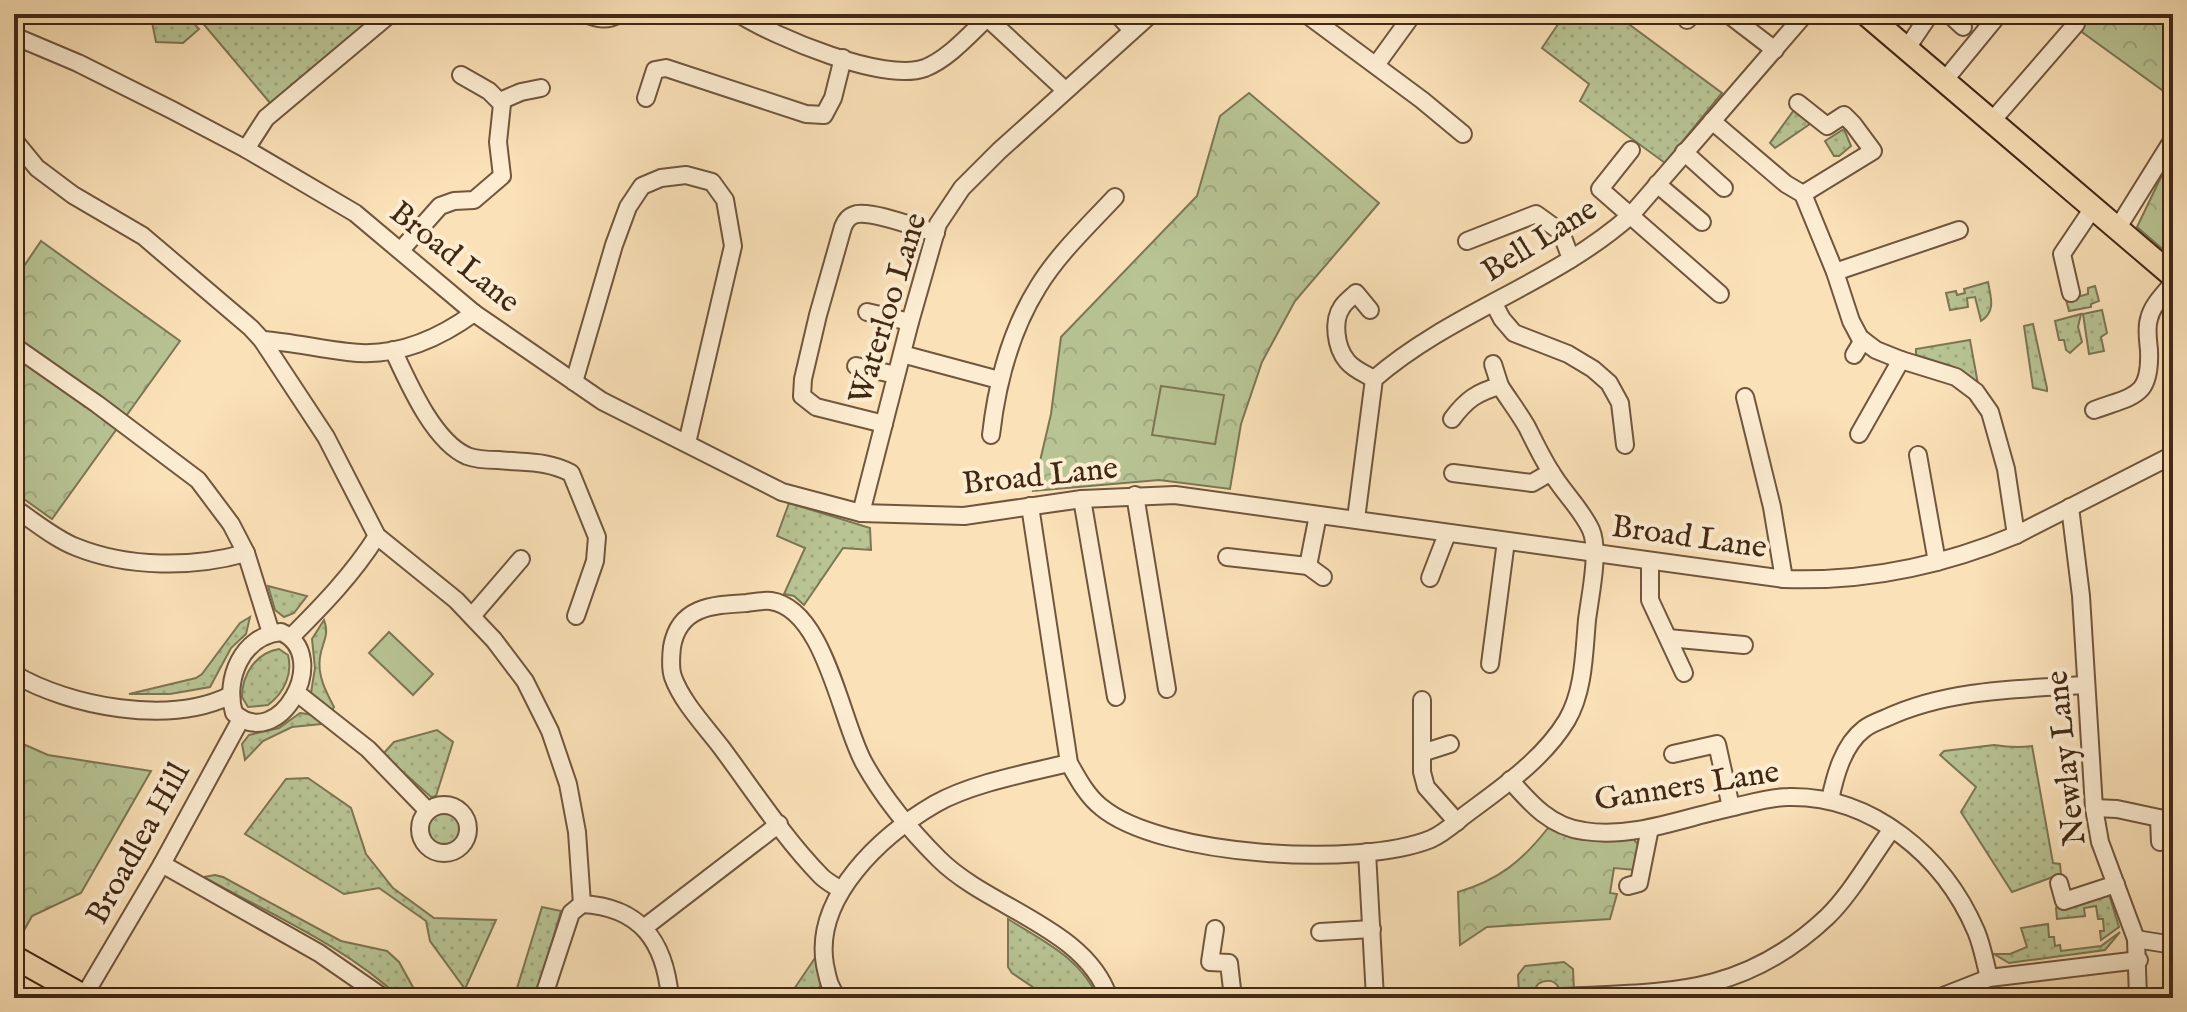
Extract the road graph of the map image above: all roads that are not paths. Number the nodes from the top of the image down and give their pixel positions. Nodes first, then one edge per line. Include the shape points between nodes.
1 (390, 14) edge
2 (585, 14) edge
3 (619, 14) edge
4 (739, 14) edge
5 (1117, 14) edge
6 (1151, 14) edge
7 (1306, 14) edge
8 (1413, 14) edge
9 (1728, 14) edge
10 (1805, 14) edge
11 (1866, 14) edge
12 (1930, 14) edge
13 (1949, 14) edge
14 (1999, 14) edge
15 (985, 16) edge
16 (2076, 24) dead end
17 (1963, 27) dead end
18 (1132, 30) junction
19 (14, 37) edge
20 (1907, 48) junction
21 (1775, 50) junction
22 (843, 58) junction
23 (1376, 65) junction
24 (461, 75) dead end
25 (1944, 81) junction
26 (541, 88) dead end
27 (1065, 90) junction
28 (646, 98) dead end
29 (500, 101) junction
30 (1798, 103) dead end
31 (1712, 121) junction
32 (1991, 122) junction
33 (1463, 134) dead end
34 (14, 140) edge
35 (2170, 144) dead end
36 (246, 149) junction
37 (1631, 150) dead end
38 (1684, 152) junction
39 (1657, 184) junction
40 (1724, 188) dead end
41 (1803, 194) junction
42 (1115, 197) dead end
43 (2093, 208) junction
44 (1631, 215) junction
45 (1702, 222) dead end
46 (2117, 229) junction
47 (1959, 230) dead end
48 (936, 233) junction
49 (1467, 241) dead end
50 (401, 250) junction
51 (1571, 259) junction
52 (1835, 272) junction
53 (2173, 276) edge
54 (2173, 283) edge
55 (2071, 293) dead end
56 (1720, 294) dead end
57 (1494, 304) junction
58 (1370, 310) dead end
59 (867, 312) dead end
60 (474, 313) junction
61 (910, 322) junction
62 (262, 340) junction
63 (14, 346) edge
64 (393, 350) junction
65 (902, 354) junction
66 (1901, 360) junction
67 (1493, 364) dead end
68 (856, 366) dead end
69 (896, 375) junction
70 (1374, 379) junction
71 (999, 380) junction
72 (574, 382) junction
73 (1500, 386) junction
74 (1745, 397) dead end
75 (2094, 410) dead end
76 (1452, 419) dead end
77 (884, 424) junction
78 (1859, 434) dead end
79 (991, 435) dead end
80 (687, 443) junction
81 (1625, 445) dead end
82 (1918, 455) dead end
83 (2173, 455) edge
84 (1551, 472) junction
85 (1453, 473) dead end
86 (1135, 495) junction
87 (1082, 499) junction
88 (1030, 506) junction
89 (2070, 507) junction
90 (14, 508) edge
91 (861, 513) junction
92 (1318, 515) junction
93 (1356, 519) junction
94 (1447, 534) junction
95 (2016, 535) junction
96 (377, 536) junction
97 (1506, 541) junction
98 (246, 553) junction
99 (1594, 553) junction
100 (1227, 557) dead end
101 (521, 559) dead end
102 (1650, 561) junction
103 (1937, 562) junction
104 (1308, 566) junction
105 (1323, 577) dead end
106 (1430, 578) dead end
107 (1784, 579) junction
108 (472, 616) junction
109 (576, 616) dead end
110 (271, 633) junction
111 (291, 637) junction
112 (1668, 638) junction
113 (1744, 645) dead end
114 (1490, 664) dead end
115 (1684, 673) dead end
116 (14, 674) edge
117 (2086, 685) junction
118 (1167, 689) dead end
119 (297, 693) junction
120 (229, 696) junction
121 (1116, 697) dead end
122 (1422, 700) dead end
123 (241, 719) junction
124 (1450, 744) dead end
125 (1422, 753) junction
126 (1673, 754) dead end
127 (1069, 763) junction
128 (1510, 780) junction
129 (1830, 800) junction
130 (1731, 807) junction
131 (2094, 808) junction
132 (428, 811) dead end
133 (2166, 820) edge
134 (1457, 822) junction
135 (779, 824) junction
136 (906, 825) junction
137 (1650, 828) junction
138 (1892, 829) junction
139 (2160, 842) dead end
140 (1367, 852) junction
141 (162, 864) junction
142 (2059, 883) dead end
143 (2116, 884) junction
144 (1628, 886) dead end
145 (841, 890) junction
146 (582, 904) junction
147 (645, 927) junction
148 (1215, 929) dead end
149 (1372, 929) junction
150 (1320, 932) dead end
151 (2136, 939) junction
152 (2173, 945) edge
153 (14, 957) edge
154 (2139, 960) junction
155 (1989, 978) junction
156 (829, 995) edge
157 (86, 997) edge
158 (384, 998) edge
159 (543, 998) edge
160 (670, 998) edge
161 (1109, 998) edge
162 (1233, 998) edge
163 (1375, 998) edge
164 (1543, 998) edge
165 (1938, 998) edge
166 (2138, 998) edge

1 - 36 street via 266,118
2 - 3 street via 598,19
4 - 22 street via 795,43
5 - 18 street
6 - 18 street, Waterloo Lane
7 - 23 street
8 - 23 street
9 - 21 street
10 - 21 street, Bell Lane
11 - 20 main road
12 - 20 street
13 - 17 street
14 - 25 street
15 - 22 street via 921,70 894,70
15 - 27 street
16 - 32 street
18 - 27 street, Waterloo Lane
19 - 36 street, Broad Lane via 78,63
20 - 25 main road
21 - 31 street, Bell Lane
22 - 28 street via 824,115 806,114 666,68 655,70
23 - 33 street
24 - 29 street
25 - 32 main road
26 - 29 street
27 - 48 street, Waterloo Lane via 962,188
29 - 50 street via 500,179 474,200 440,206
30 - 41 street via 1827,126 1844,115 1873,151
31 - 38 street, Bell Lane
31 - 41 street
32 - 43 main road
34 - 62 street via 37,168 143,236
35 - 46 street
36 - 50 street, Broad Lane via 355,213
37 - 44 street via 1600,189
38 - 39 street, Bell Lane
38 - 40 street
39 - 44 street, Bell Lane
39 - 45 street
41 - 52 street
42 - 71 street via 1039,285 1016,326
43 - 46 main road
43 - 55 street via 2062,254
44 - 51 street, Bell Lane
44 - 56 street
46 - 53 main road
47 - 52 street
48 - 61 street, Waterloo Lane
48 - 77 street via 871,215 849,217 818,315 803,379 805,401
49 - 51 street via 1536,214 1561,232
50 - 60 street, Broad Lane
51 - 57 street, Bell Lane
52 - 66 street via 1858,348
54 - 75 street via 2148,322 2150,374 2145,385
57 - 70 street, Bell Lane via 1404,352
57 - 81 street via 1514,333 1568,354 1609,383 1620,403
58 - 70 street via 1356,293 1342,306 1336,332 1347,362
59 - 61 street
60 - 64 street via 423,344
60 - 72 street, Broad Lane
61 - 65 street, Waterloo Lane
62 - 64 street via 351,353
62 - 96 street via 326,437
63 - 98 street via 198,480
64 - 109 street via 438,432 467,456 553,463 571,473 597,537 595,561
65 - 69 street, Waterloo Lane
65 - 71 street
66 - 78 street
66 - 95 street via 1956,377 1990,412
67 - 73 street
68 - 69 street
69 - 77 street, Waterloo Lane
70 - 93 street
71 - 79 street
72 - 80 street, Broad Lane
72 - 80 street via 614,245 642,186 686,175 712,182 725,200 733,246
73 - 76 street via 1466,400
73 - 84 street
74 - 107 street
77 - 91 street, Waterloo Lane
80 - 91 street, Broad Lane via 782,492
82 - 103 street
83 - 89 street, Broad Lane
84 - 85 street via 1532,483
84 - 99 street via 1591,531
86 - 87 street, Broad Lane
86 - 92 street, Broad Lane via 1175,495
86 - 118 street
87 - 88 street, Broad Lane
87 - 121 street
88 - 91 street, Broad Lane via 964,516
88 - 127 street
89 - 95 street, Broad Lane
89 - 117 street, Newlay Lane
90 - 98 street via 75,547 137,563
92 - 93 street, Broad Lane
92 - 104 street
93 - 94 street, Broad Lane
94 - 97 street, Broad Lane
94 - 106 street
95 - 103 street, Broad Lane
96 - 108 street
96 - 111 street via 341,586
97 - 99 street, Broad Lane
97 - 114 street
98 - 110 street
99 - 102 street, Broad Lane
99 - 128 street via 1576,700 1551,742
100 - 104 street
101 - 108 street
102 - 107 street, Broad Lane
102 - 112 street via 1650,600
103 - 107 street, Broad Lane via 1855,579
104 - 105 street
108 - 146 street via 525,681 550,731 577,832
110 - 111 street
110 - 120 street via 239,659
111 - 119 street via 302,663
112 - 113 street
112 - 115 street
116 - 120 street via 74,698 128,710 211,705
117 - 129 street via 1960,695 1895,714 1863,729 1846,752
117 - 131 street, Newlay Lane
119 - 123 street via 270,721
119 - 132 street via 368,749
120 - 123 street
122 - 125 street
123 - 141 street, Broadlea Hill
124 - 125 street
125 - 134 street via 1426,787
126 - 130 street via 1717,744
127 - 136 street via 937,803
127 - 140 street via 1101,808 1160,835 1230,851
128 - 134 street
128 - 137 street, Ganners Lane via 1538,812 1581,831
129 - 130 street, Ganners Lane via 1786,797
129 - 138 street, Ganners Lane
130 - 137 street, Ganners Lane
131 - 133 street
131 - 143 street, Newlay Lane
133 - 139 street
134 - 140 street via 1434,839
135 - 136 street via 672,676 676,631 700,608 771,601 790,608 809,627 863,762
135 - 145 street via 823,879
135 - 147 street
136 - 145 street via 863,861
136 - 161 street via 942,862 1071,946 1092,964
137 - 144 street via 1639,883
138 - 155 street, Ganners Lane via 1932,861 1956,893 1977,932
138 - 164 street via 1829,915 1751,971 1671,991
140 - 149 street
141 - 157 street, Broadlea Hill
141 - 158 street via 319,953
142 - 143 street via 2064,901
143 - 151 street, Newlay Lane
145 - 156 street via 822,948
146 - 147 street via 627,913
146 - 159 street via 571,913
147 - 160 street via 661,952
148 - 162 street via 1210,962 1229,963
149 - 150 street
149 - 163 street
151 - 152 street
151 - 154 street, Newlay Lane
153 - 157 main road
154 - 155 street
154 - 166 street, Newlay Lane
155 - 165 street

